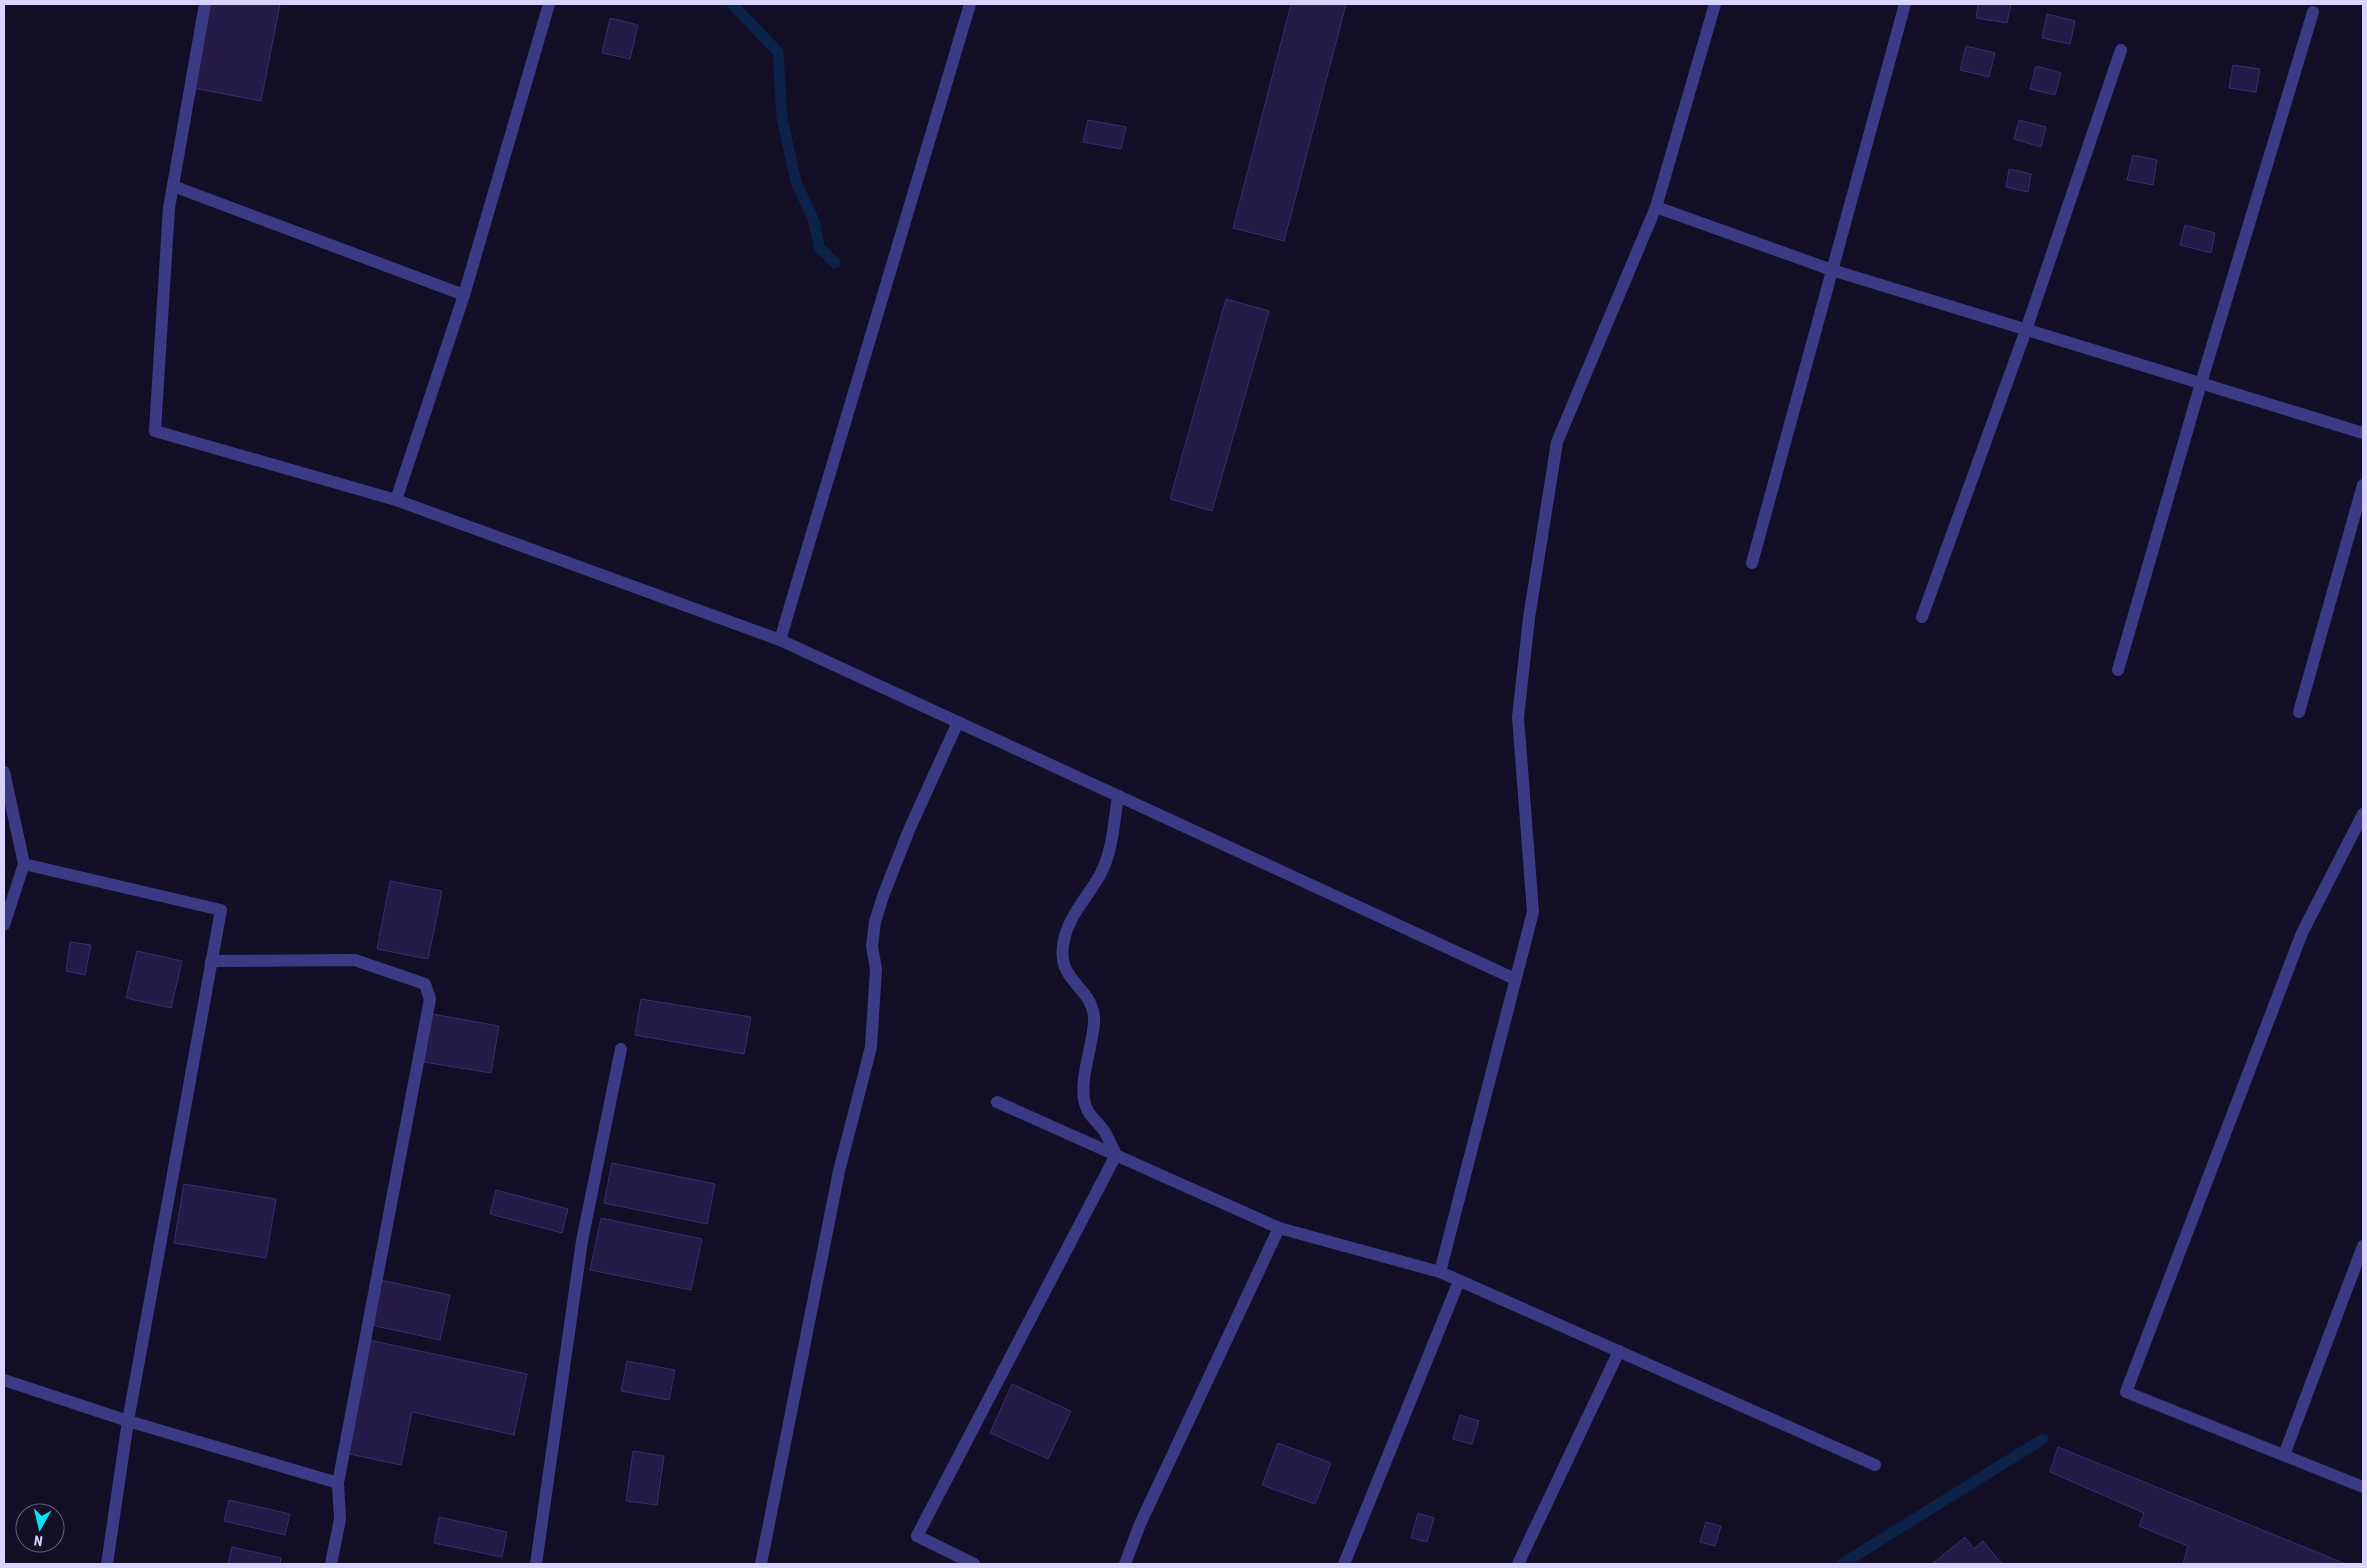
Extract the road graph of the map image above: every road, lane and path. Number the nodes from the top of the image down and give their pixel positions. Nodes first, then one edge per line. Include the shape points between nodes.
1 (205, 4) edge
2 (549, 4) edge
3 (970, 4) edge
4 (1715, 4) edge
5 (1905, 4) edge
6 (2313, 12) dead end
7 (2121, 50) dead end
8 (173, 186) junction
9 (1656, 207) junction
10 (1832, 270) junction
11 (464, 296) junction
12 (2026, 330) junction
13 (2201, 383) junction
14 (2363, 433) edge
15 (2363, 485) edge
16 (396, 500) junction
17 (1752, 562) dead end
18 (1922, 617) dead end
19 (780, 640) junction
20 (2118, 670) dead end
21 (2299, 712) dead end
22 (958, 722) junction
23 (4, 772) edge
24 (1118, 796) junction
25 (2363, 814) edge
26 (24, 864) junction
27 (4, 925) edge
28 (211, 961) junction
29 (1515, 979) junction
30 (621, 1049) dead end
31 (997, 1102) dead end
32 (1116, 1155) junction
33 (1279, 1228) junction
34 (2363, 1246) edge
35 (1440, 1272) junction
36 (1459, 1281) junction
37 (1619, 1351) junction
38 (4, 1380) edge
39 (128, 1421) junction
40 (2284, 1455) junction
41 (1876, 1464) dead end
42 (338, 1483) junction
43 (2363, 1487) edge
44 (107, 1564) edge
45 (331, 1564) edge
46 (536, 1564) edge
47 (761, 1564) edge
48 (974, 1564) edge
49 (1125, 1564) edge
50 (1344, 1564) edge
51 (1518, 1564) edge

1 - 8 street
2 - 11 street
3 - 19 street
4 - 9 street
5 - 10 street
6 - 13 street
7 - 12 street
8 - 11 street
8 - 16 street via 155,431
9 - 10 street
9 - 29 street via 1556,442 1529,618 1518,717 1533,912
10 - 12 street
10 - 17 street
11 - 16 street
12 - 13 street
12 - 18 street
13 - 14 street
13 - 20 street
15 - 21 street
16 - 19 street
19 - 22 street
22 - 24 street
22 - 47 street via 909,830 875,922 872,946 876,969 871,1047 839,1171
23 - 26 street
24 - 29 street
24 - 32 street via 1111,841 1102,871 1070,922 1061,959 1070,980 1088,1000 1094,1017 1084,1088 1087,1110 1104,1130
25 - 40 street via 2302,933 2126,1392
26 - 27 street
26 - 28 street via 221,910
28 - 39 street
28 - 42 street via 355,960 425,984 430,999
29 - 35 street
30 - 46 street via 582,1241
31 - 32 street
32 - 33 street
32 - 48 street via 917,1536
33 - 35 street
33 - 49 street via 1140,1524
34 - 40 street
35 - 36 street
36 - 37 street
36 - 50 street
37 - 41 street
37 - 51 street
38 - 39 street
39 - 42 street
39 - 44 street
40 - 43 street
42 - 45 street via 340,1519

